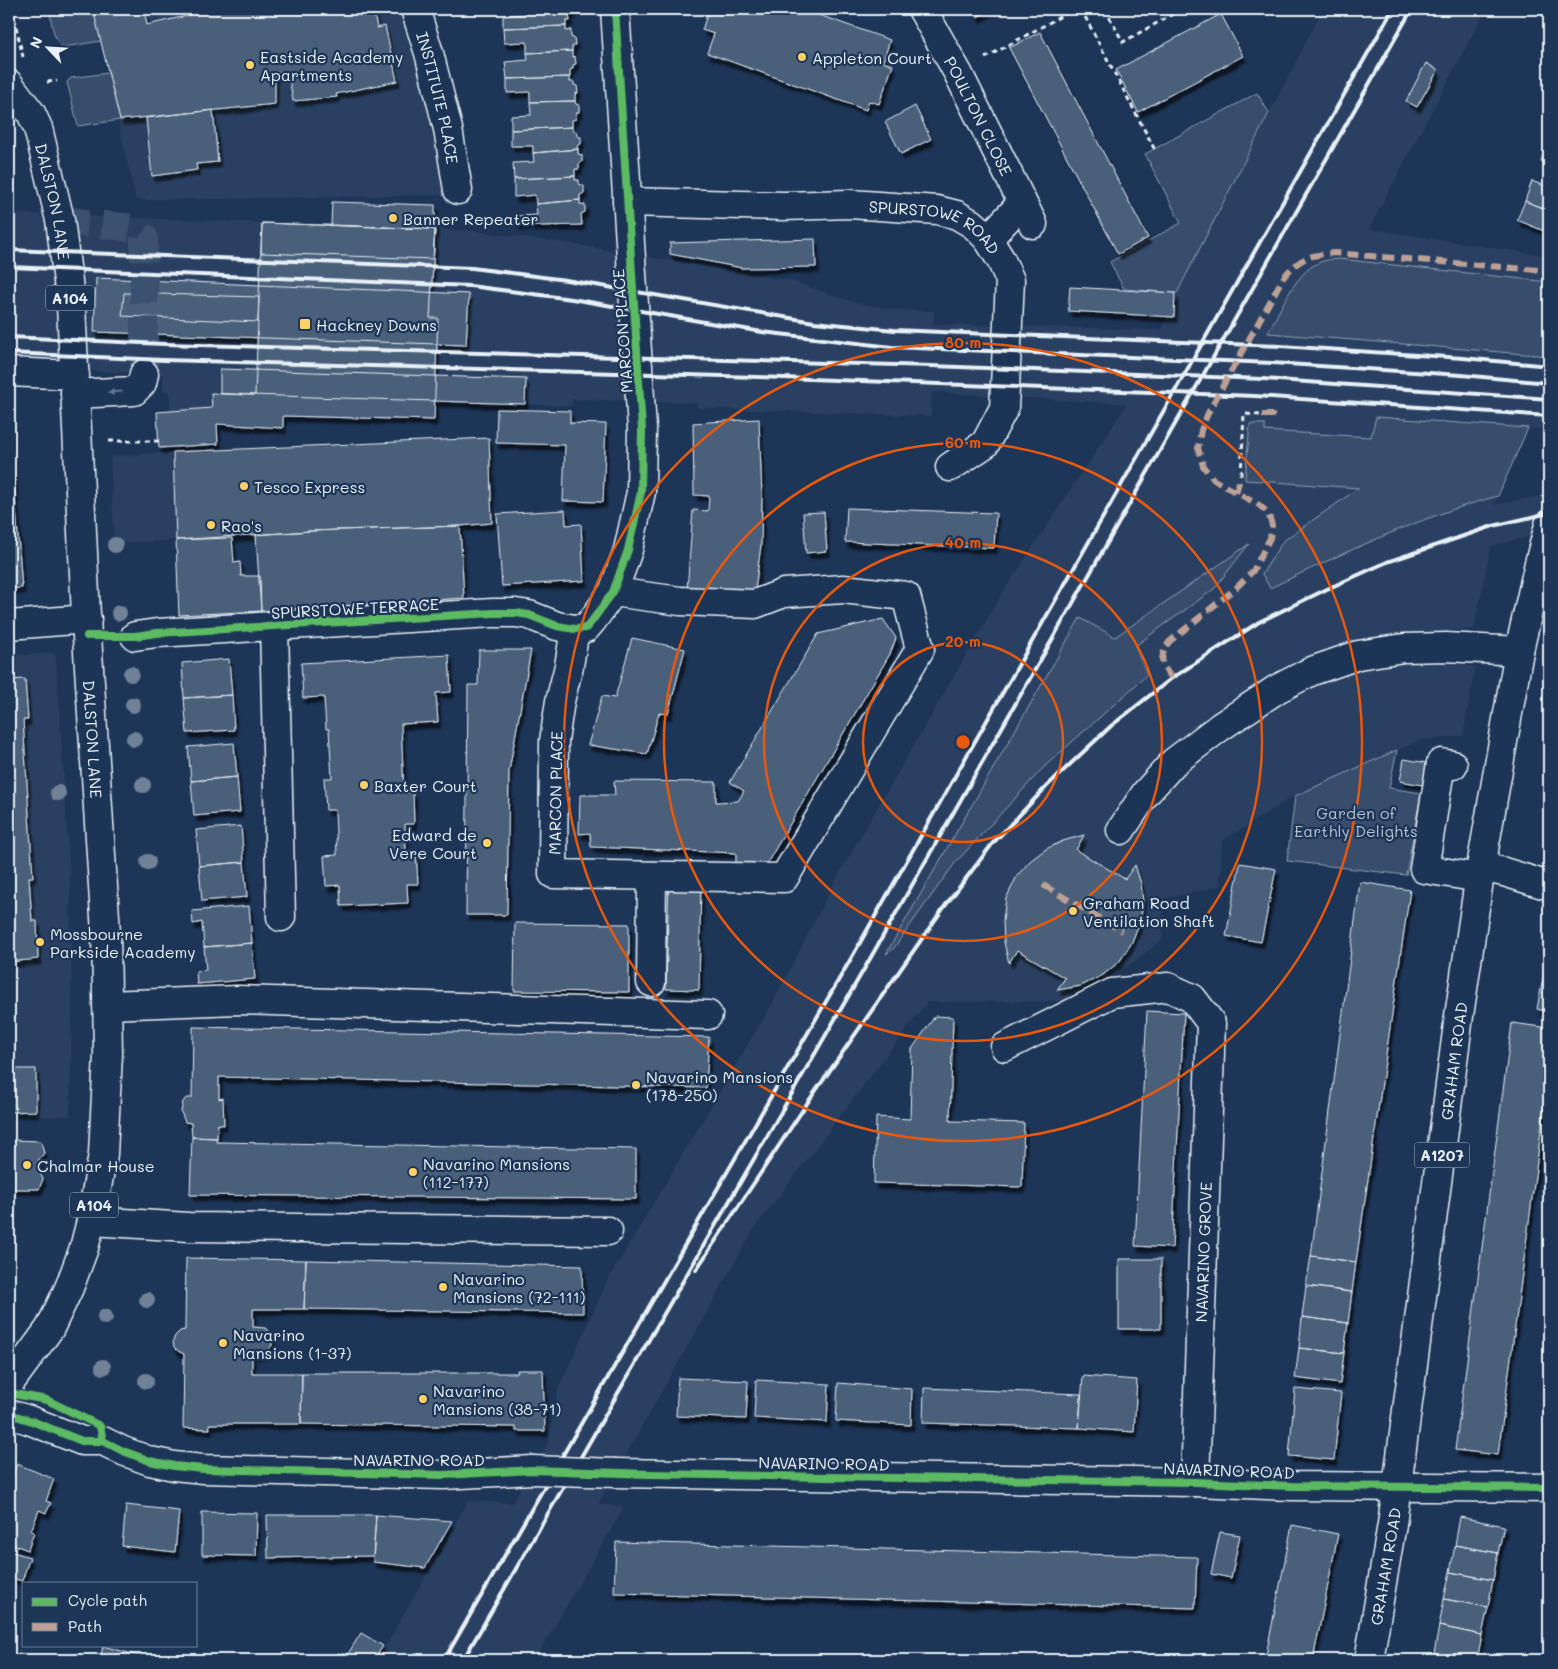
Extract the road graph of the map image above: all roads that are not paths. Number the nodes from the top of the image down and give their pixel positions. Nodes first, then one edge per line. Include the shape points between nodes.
1 (415, 9) edge
2 (614, 9) edge
3 (922, 9) edge
4 (16, 74) edge
5 (458, 190) dead end
6 (627, 202) junction
7 (988, 239) junction
8 (9, 372) edge
9 (144, 374) tunnel mouth
10 (75, 385) junction
11 (950, 467) dead end
12 (1549, 525) edge
13 (613, 592) junction
14 (87, 619) junction
15 (9, 625) edge
16 (274, 626) junction
17 (574, 630) junction
18 (135, 636) dead end
19 (1520, 651) junction
20 (1453, 764) dead end
21 (1121, 830) dead end
22 (1480, 872) junction
23 (652, 876) junction
24 (1549, 886) edge
25 (281, 917) dead end
26 (651, 982) dead end
27 (107, 1005) junction
28 (708, 1015) dead end
29 (1005, 1047) dead end
30 (91, 1221) junction
31 (608, 1231) dead end
32 (9, 1384) edge
33 (9, 1414) edge
34 (1194, 1482) junction
35 (1396, 1488) junction
36 (1549, 1488) edge
37 (1369, 1660) edge

1 - 5 street, INSTITUTE PLACE via 448,129
2 - 6 street, MARCON PLACE
3 - 7 street, POULTON CLOSE via 958,73 1028,214
4 - 10 street, DALSTON LANE / A104 via 38,128 60,220 71,306
6 - 7 street, SPURSTOWE ROAD via 784,206 850,204 937,210 957,215
6 - 13 street, MARCON PLACE via 642,430 641,492 628,550
7 - 11 street, SPURSTOWE ROAD via 1010,280 1004,408 985,444
8 - 10 street
9 -> 10 street via 142,384 134,391
10 - 14 street, DALSTON LANE / A104
12 - 19 street, GRAHAM ROAD / A1207
13 - 17 street, MARCON PLACE via 586,628
13 - 23 street, MARCON PLACE via 680,601 754,604 784,593 843,589 906,596 920,649 784,878
14 - 15 street
14 - 27 street, DALSTON LANE / A104 via 106,933
16 - 17 street, SPURSTOWE TERRACE via 508,613 529,615
16 - 18 street, SPURSTOWE TERRACE
16 - 25 street
17 - 23 street, MARCON PLACE via 554,741 553,874
19 - 21 street via 1446,646 1404,648 1358,656 1312,671 1277,689 1174,762 1144,794
19 - 22 street, GRAHAM ROAD / A1207
20 - 22 street via 1441,763 1424,869
22 - 24 street via 1504,872
22 - 35 street, GRAHAM ROAD / A1207
23 - 26 street
27 - 28 street via 238,1000
27 - 30 street, DALSTON LANE / A104 via 103,1154
29 - 34 street, NAVARINO GROVE via 1112,992 1168,987 1192,998 1211,1023
30 - 31 street via 189,1227
30 - 32 street, DALSTON LANE / A104 via 69,1288 50,1328
33 - 34 street, NAVARINO ROAD, bridge via 82,1442 103,1441 150,1461 203,1469 443,1475 532,1470
34 - 35 street, NAVARINO ROAD
35 - 36 street, NAVARINO ROAD
35 - 37 street, GRAHAM ROAD / A1207

